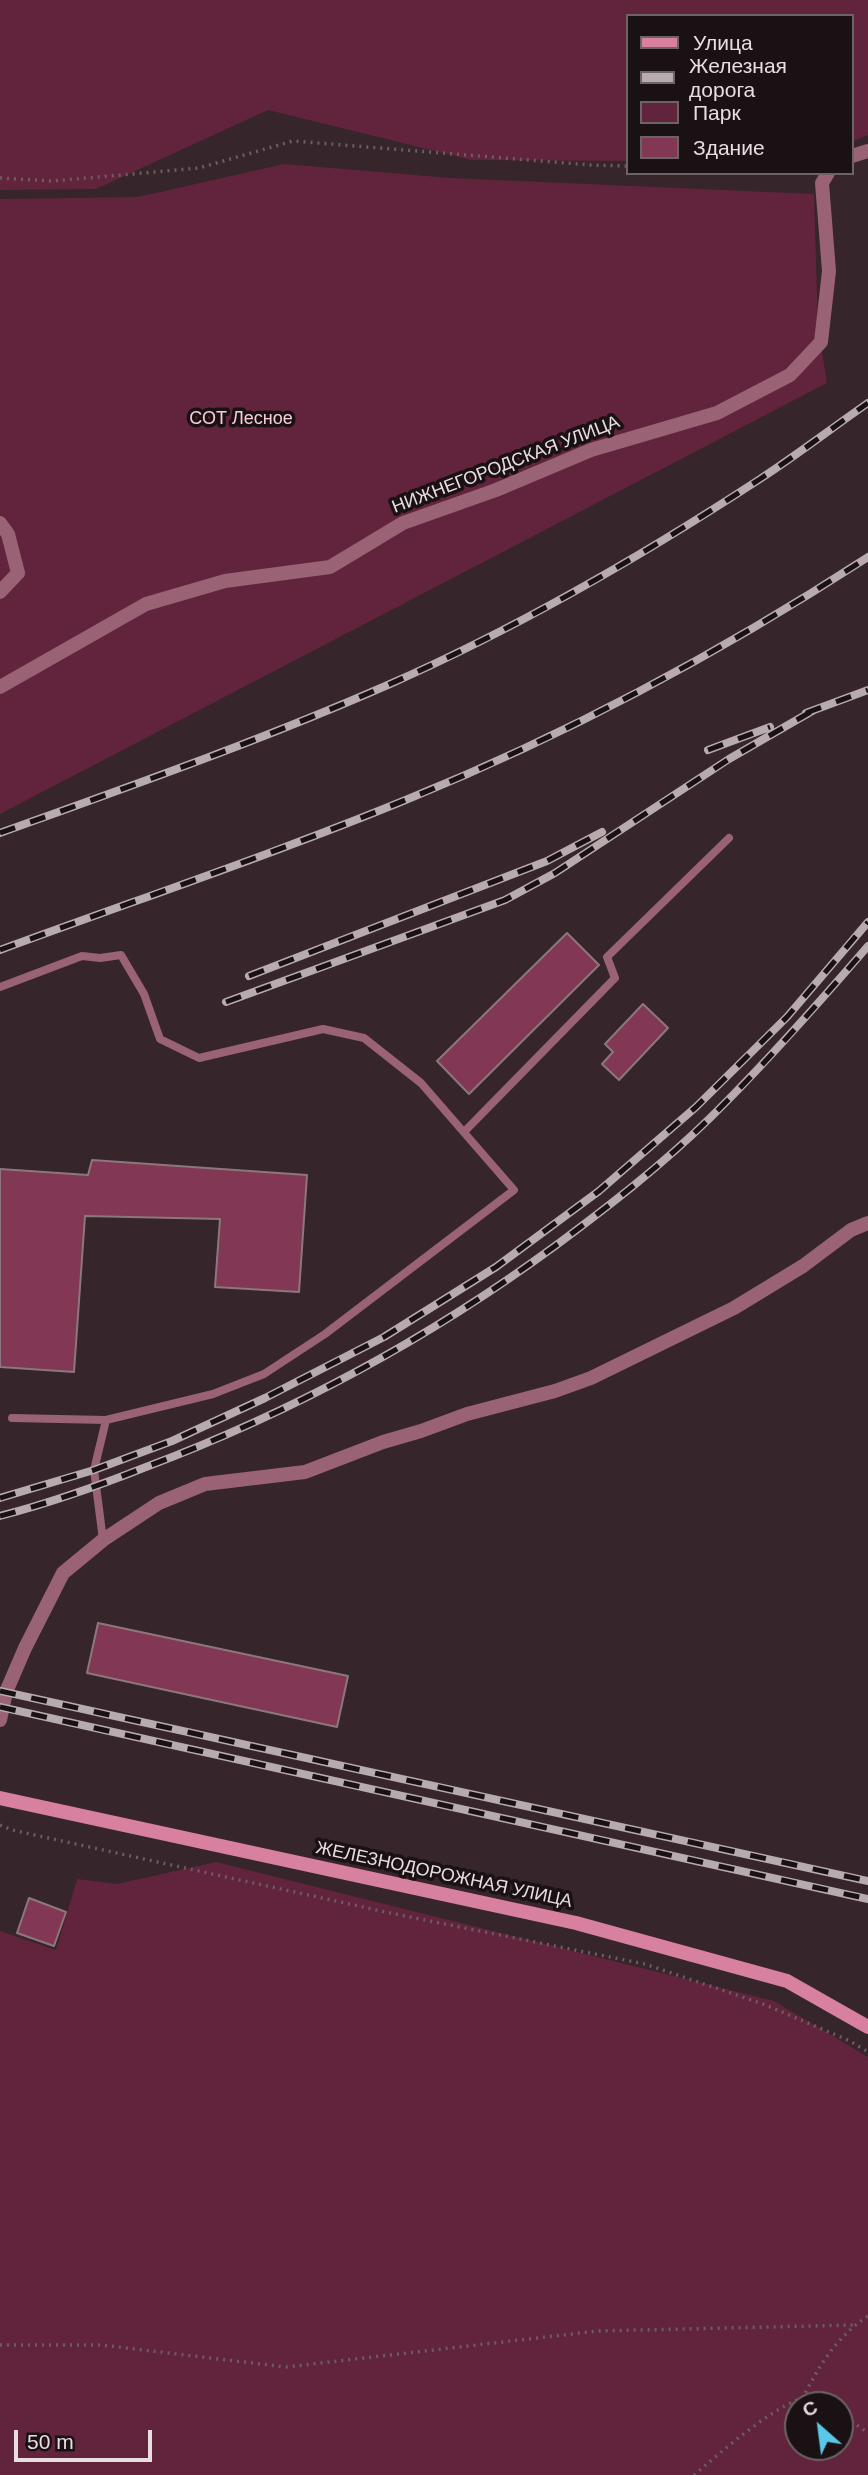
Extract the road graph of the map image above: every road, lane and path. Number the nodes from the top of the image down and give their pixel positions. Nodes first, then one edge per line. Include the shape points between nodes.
1 (626, 166) edge
2 (827, 175) edge
3 (0, 178) edge
4 (0, 523) edge
5 (0, 592) edge
6 (0, 687) edge
7 (729, 838) dead end
8 (0, 988) edge
9 (464, 1132) junction
10 (868, 1223) edge
11 (12, 1418) dead end
12 (106, 1420) junction
13 (103, 1541) junction
14 (0, 1720) edge
15 (0, 1798) edge
16 (0, 1825) edge
17 (868, 2027) edge
18 (868, 2052) edge
19 (868, 2316) edge
20 (854, 2325) junction
21 (0, 2345) edge
22 (806, 2391) edge
23 (784, 2406) edge
24 (694, 2475) edge

1 - 3 path via 293,141 199,168 52,181
2 - 6 street, НИЖНЕГОРОДСКАЯ УЛИЦА via 822,183 829,271 821,342 790,376 717,413 591,450 403,523 331,567 225,581 146,604
4 - 5 street via 8,534 18,573
7 - 9 lane via 607,957 615,978
8 - 9 lane via 82,956 121,955 144,994 160,1039 199,1058 323,1030 364,1038 421,1083
9 - 12 lane via 514,1190 325,1334 264,1374 214,1394
10 - 13 street via 734,1308 591,1378 467,1414 305,1472 205,1484 159,1503
11 - 12 lane
12 - 13 lane via 94,1470
13 - 14 street via 63,1573 6,1692
15 - 17 main road, ЖЕЛЕЗНОДОРОЖНАЯ УЛИЦА via 576,1923 787,1981
16 - 18 path via 395,1914 645,1964 763,2004
19 - 20 path
20 - 21 path via 598,2331 286,2367 102,2345
20 - 22 path via 827,2354
23 - 24 path

